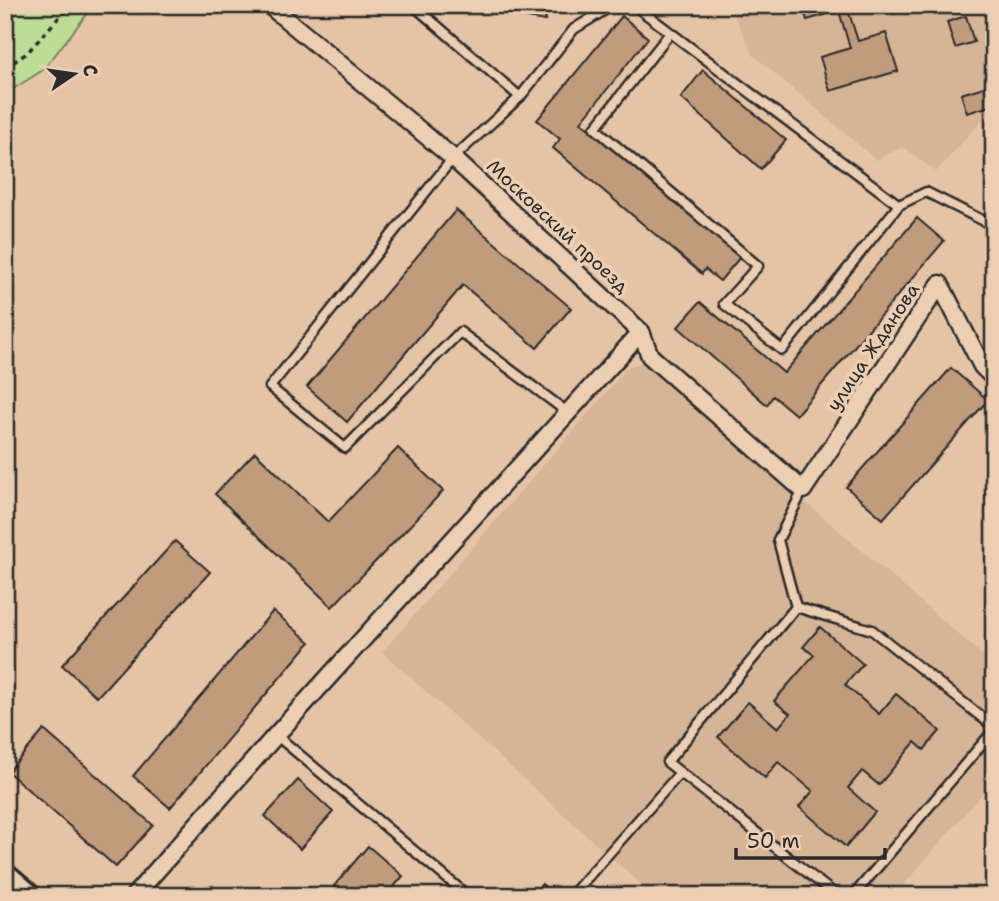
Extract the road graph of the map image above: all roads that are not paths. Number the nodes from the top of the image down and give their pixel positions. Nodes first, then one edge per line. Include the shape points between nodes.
1 (269, 5) edge
2 (413, 5) edge
3 (613, 5) edge
4 (634, 5) edge
5 (670, 33) junction
6 (520, 97) junction
7 (453, 158) junction
8 (900, 205) junction
9 (994, 226) edge
10 (641, 332) junction
11 (994, 378) edge
12 (567, 412) junction
13 (803, 490) junction
14 (796, 607) junction
15 (994, 728) edge
16 (276, 735) junction
17 (680, 774) junction
18 (5, 871) edge
19 (34, 896) edge
20 (134, 896) edge
21 (468, 896) edge
22 (571, 896) edge
23 (837, 896) edge
24 (853, 896) edge

1 - 7 street, Московский проезд
2 - 6 lane
3 - 6 lane via 573,29
4 - 5 lane
5 - 8 lane
5 - 8 lane via 595,128 758,266 724,304 782,350
6 - 7 lane
7 - 10 street, Московский проезд
7 - 12 lane via 270,387 345,448 460,332
8 - 9 lane via 926,192
10 - 12 street
10 - 13 street, Московский проезд via 650,356
11 - 13 street, улица Жданова via 982,366 940,284
12 - 16 street
13 - 14 lane via 778,540
14 - 15 lane via 872,630
14 - 17 lane via 667,762
15 - 24 lane
16 - 20 street
16 - 21 lane
17 - 22 lane
17 - 23 lane
18 - 19 street

